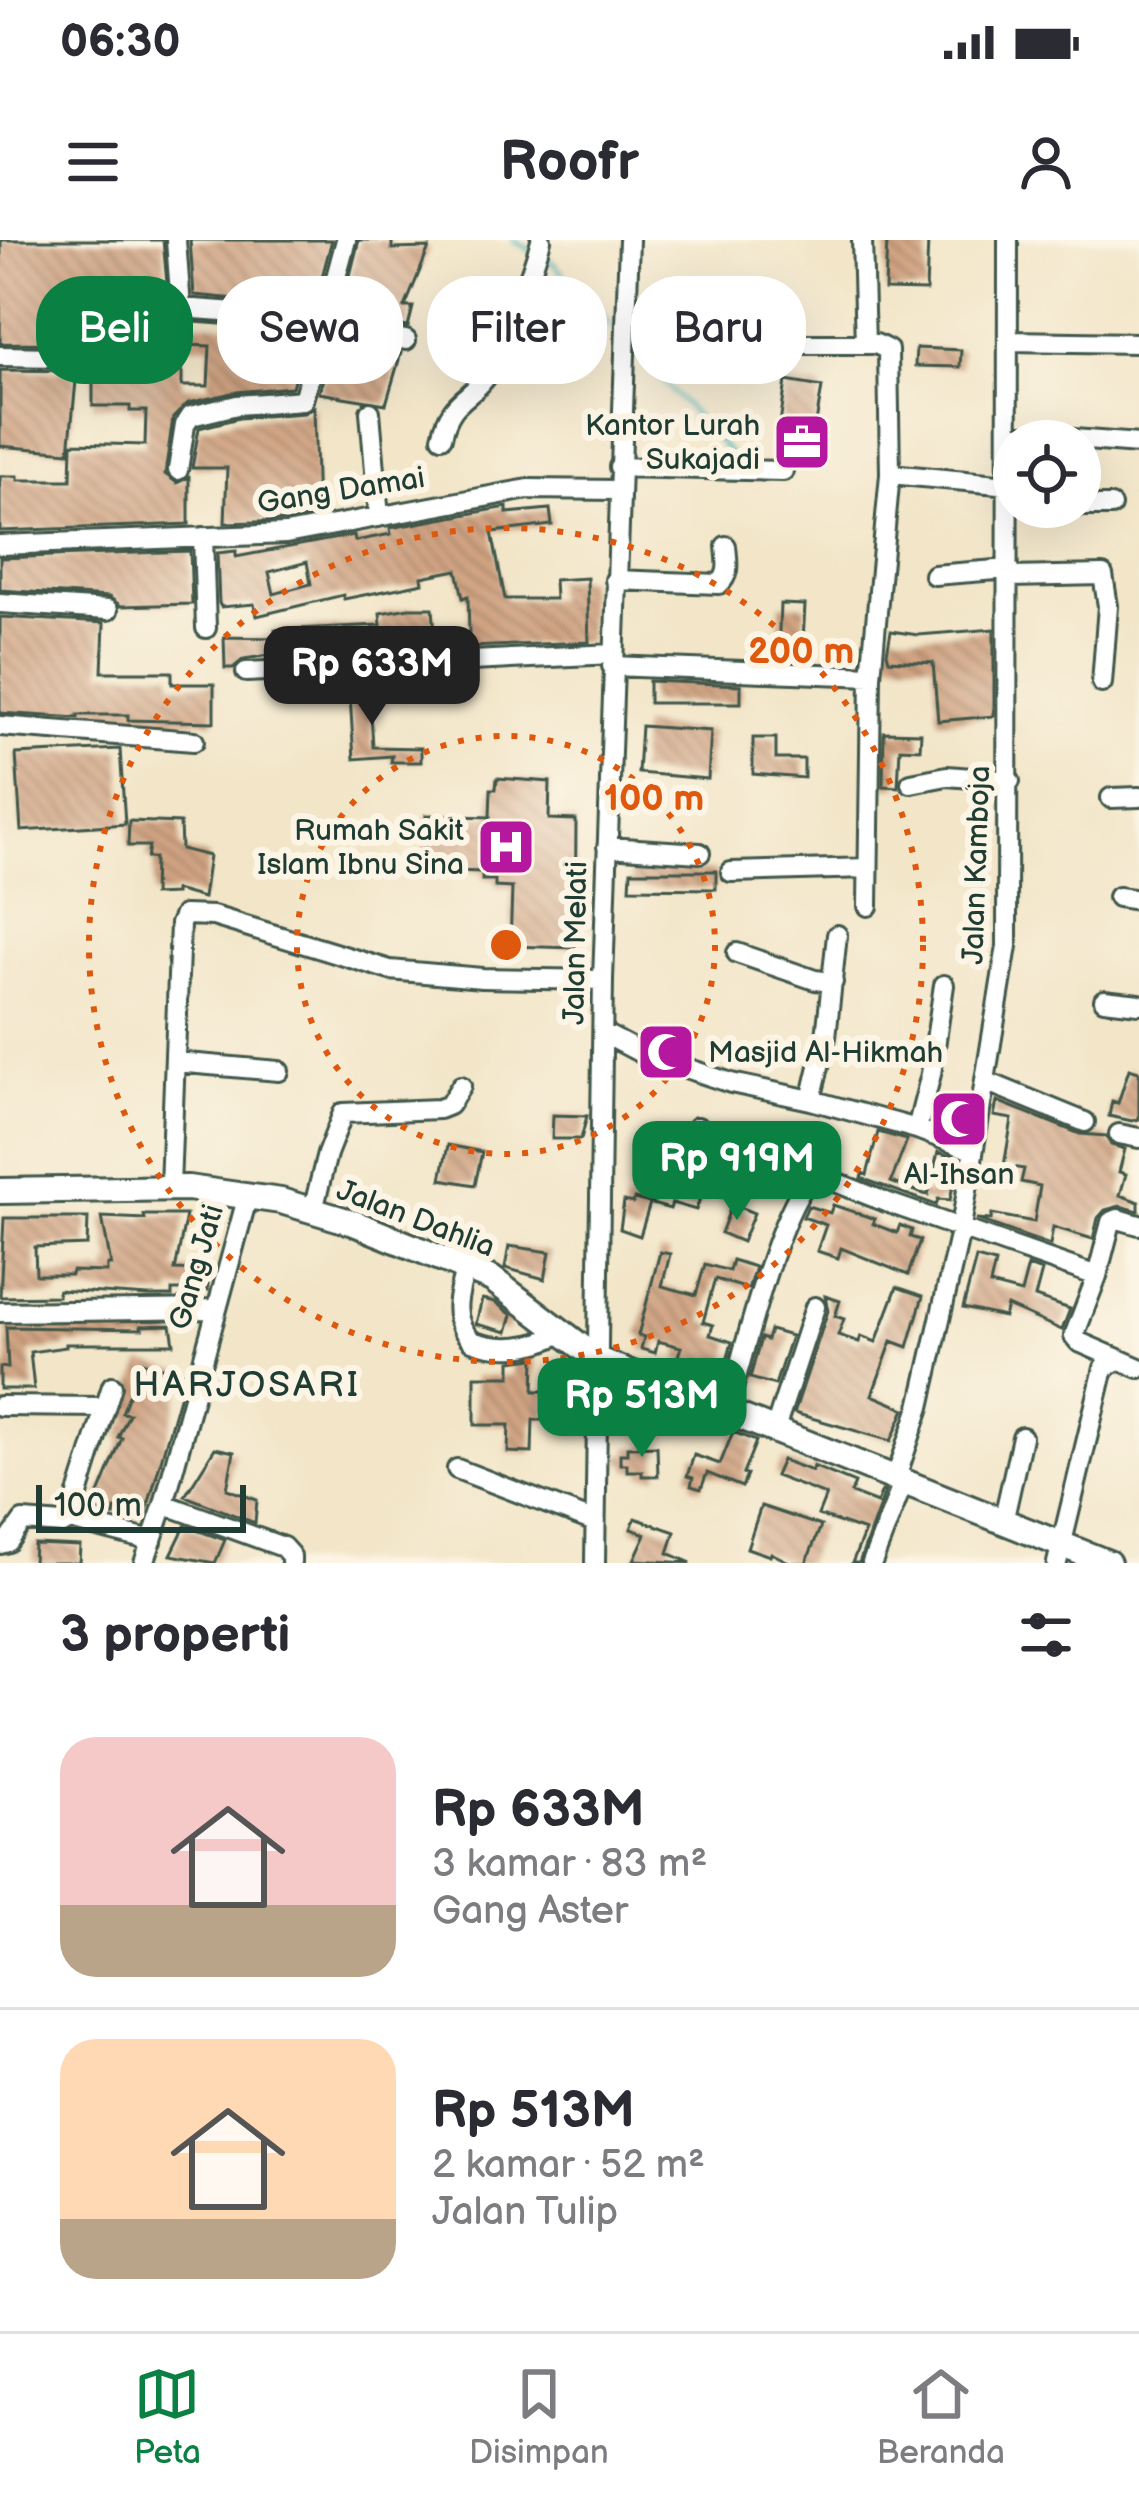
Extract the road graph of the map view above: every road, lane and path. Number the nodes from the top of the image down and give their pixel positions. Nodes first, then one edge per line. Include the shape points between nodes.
1 (176, 240) edge
2 (346, 240) edge
3 (628, 240) edge
4 (862, 240) edge
5 (1008, 240) edge
6 (540, 244) edge
7 (336, 276) edge
8 (217, 311) edge
9 (403, 339) edge
10 (406, 340) dead end
11 (1008, 341) junction
12 (1139, 343) edge
13 (806, 344) edge
14 (866, 344) junction
15 (0, 356) edge
16 (36, 357) edge
17 (307, 384) edge
18 (370, 412) dead end
19 (1008, 420) edge
20 (442, 437) dead end
21 (1101, 441) edge
22 (1139, 444) edge
23 (619, 466) junction
24 (178, 470) dead end
25 (782, 471) dead end
26 (890, 474) junction
27 (993, 483) edge
28 (618, 490) junction
29 (1101, 506) edge
30 (1112, 506) dead end
31 (379, 517) junction
32 (1011, 528) edge
33 (203, 537) junction
34 (0, 544) edge
35 (726, 546) dead end
36 (1010, 573) junction
37 (934, 574) dead end
38 (615, 580) junction
39 (0, 603) edge
40 (109, 610) dead end
41 (206, 628) dead end
42 (613, 660) junction
43 (245, 672) dead end
44 (871, 676) junction
45 (1102, 683) dead end
46 (0, 726) edge
47 (194, 741) dead end
48 (1010, 781) junction
49 (911, 783) dead end
50 (1139, 797) edge
51 (1111, 798) dead end
52 (607, 847) junction
53 (700, 853) dead end
54 (868, 868) junction
55 (731, 872) dead end
56 (1118, 897) dead end
57 (1139, 900) edge
58 (868, 906) dead end
59 (837, 935) dead end
60 (737, 953) dead end
61 (603, 980) junction
62 (833, 982) junction
63 (944, 985) dead end
64 (1103, 1000) dead end
65 (1139, 1004) edge
66 (603, 1033) junction
67 (175, 1062) junction
68 (278, 1071) dead end
69 (985, 1081) junction
70 (460, 1086) dead end
71 (811, 1100) junction
72 (1085, 1122) dead end
73 (697, 1127) dead end
74 (916, 1129) junction
75 (972, 1150) junction
76 (814, 1173) junction
77 (170, 1187) junction
78 (0, 1191) edge
79 (248, 1195) junction
80 (314, 1210) junction
81 (1139, 1226) edge
82 (961, 1227) junction
83 (466, 1267) junction
84 (1097, 1276) junction
85 (815, 1307) dead end
86 (214, 1310) junction
87 (0, 1312) edge
88 (561, 1334) junction
89 (600, 1360) junction
90 (1117, 1360) junction
91 (1139, 1368) edge
92 (112, 1386) dead end
93 (0, 1406) edge
94 (103, 1406) junction
95 (726, 1412) junction
96 (774, 1432) junction
97 (1022, 1436) dead end
98 (457, 1469) dead end
99 (899, 1481) junction
100 (164, 1504) junction
101 (70, 1520) junction
102 (595, 1522) junction
103 (1003, 1522) junction
104 (152, 1541) junction
105 (0, 1544) edge
106 (1060, 1554) edge
107 (144, 1563) edge
108 (291, 1563) edge
109 (595, 1563) edge
110 (872, 1563) edge
111 (1108, 1563) edge

1 - 8 street via 181,308
2 - 7 street
3 - 23 street, Jalan Melati
4 - 14 street
5 - 11 street, Jalan Kamboja
6 - 20 street via 490,370 456,402
9 - 10 street
11 - 12 street
11 - 19 street, Jalan Kamboja
13 - 14 street
14 - 26 street via 887,350
15 - 16 street
17 - 24 street via 303,400 191,416
18 - 31 street
21 - 22 street
23 - 25 street
23 - 28 street, Jalan Melati
26 - 27 street
26 - 44 street
28 - 31 street, Gang Damai via 527,489
28 - 38 street, Jalan Melati
29 - 30 street
31 - 33 street, Gang Damai via 286,534
32 - 36 street, Jalan Kamboja
33 - 34 street, Gang Damai
33 - 41 street
35 - 38 street via 719,584
36 - 37 street
36 - 45 street via 1103,575
36 - 48 street, Jalan Kamboja
38 - 42 street, Jalan Melati
39 - 40 street
42 - 43 street
42 - 44 street
42 - 52 street, Jalan Melati
44 - 54 street
46 - 47 street
48 - 49 street via 947,776
48 - 69 street, Jalan Kamboja via 1007,946
50 - 51 street
52 - 53 street
52 - 61 street, Jalan Melati
54 - 55 street
54 - 58 street
56 - 57 street
59 - 62 street
60 - 62 street
61 - 66 street, Jalan Melati
61 - 67 street via 390,970 194,912 180,924
62 - 71 street
63 - 74 street
64 - 65 street
66 - 71 street via 712,1077
66 - 89 street, Jalan Melati
67 - 68 street
67 - 77 street
69 - 72 street
69 - 75 street, Jalan Kamboja
70 - 80 street via 439,1109 343,1113
71 - 74 street
73 - 76 street
74 - 75 street
75 - 82 street, Jalan Kamboja
76 - 82 street
76 - 95 street via 799,1190 772,1261
77 - 78 main road, Jalan Dahlia
77 - 79 main road, Jalan Dahlia
79 - 80 main road, Jalan Dahlia
79 - 86 street, Gang Jati
80 - 83 main road, Jalan Dahlia
81 - 84 street via 1112,1222
82 - 84 street
82 - 99 street, Jalan Kamboja
83 - 88 main road, Jalan Dahlia via 516,1294
83 - 88 street via 458,1322 472,1341 531,1345
84 - 90 street via 1074,1336
85 - 96 street
86 - 87 street
86 - 100 street, Gang Jati
88 - 89 main road, Jalan Dahlia
89 - 95 main road, Jalan Dahlia
89 - 102 street, Jalan Melati
90 - 91 street
90 - 106 street via 1105,1368
92 - 94 street
93 - 94 street
94 - 101 street
95 - 96 main road, Jalan Dahlia
96 - 99 main road, Jalan Dahlia
97 - 103 street
98 - 102 street
99 - 103 main road, Jalan Dahlia
99 - 110 street, Jalan Kamboja
100 - 104 street, Gang Jati
100 - 108 street via 283,1547
101 - 104 street
101 - 105 street via 22,1521
102 - 109 street, Jalan Melati
103 - 106 main road, Jalan Dahlia
104 - 107 street, Gang Jati
106 - 111 main road, Jalan Dahlia

